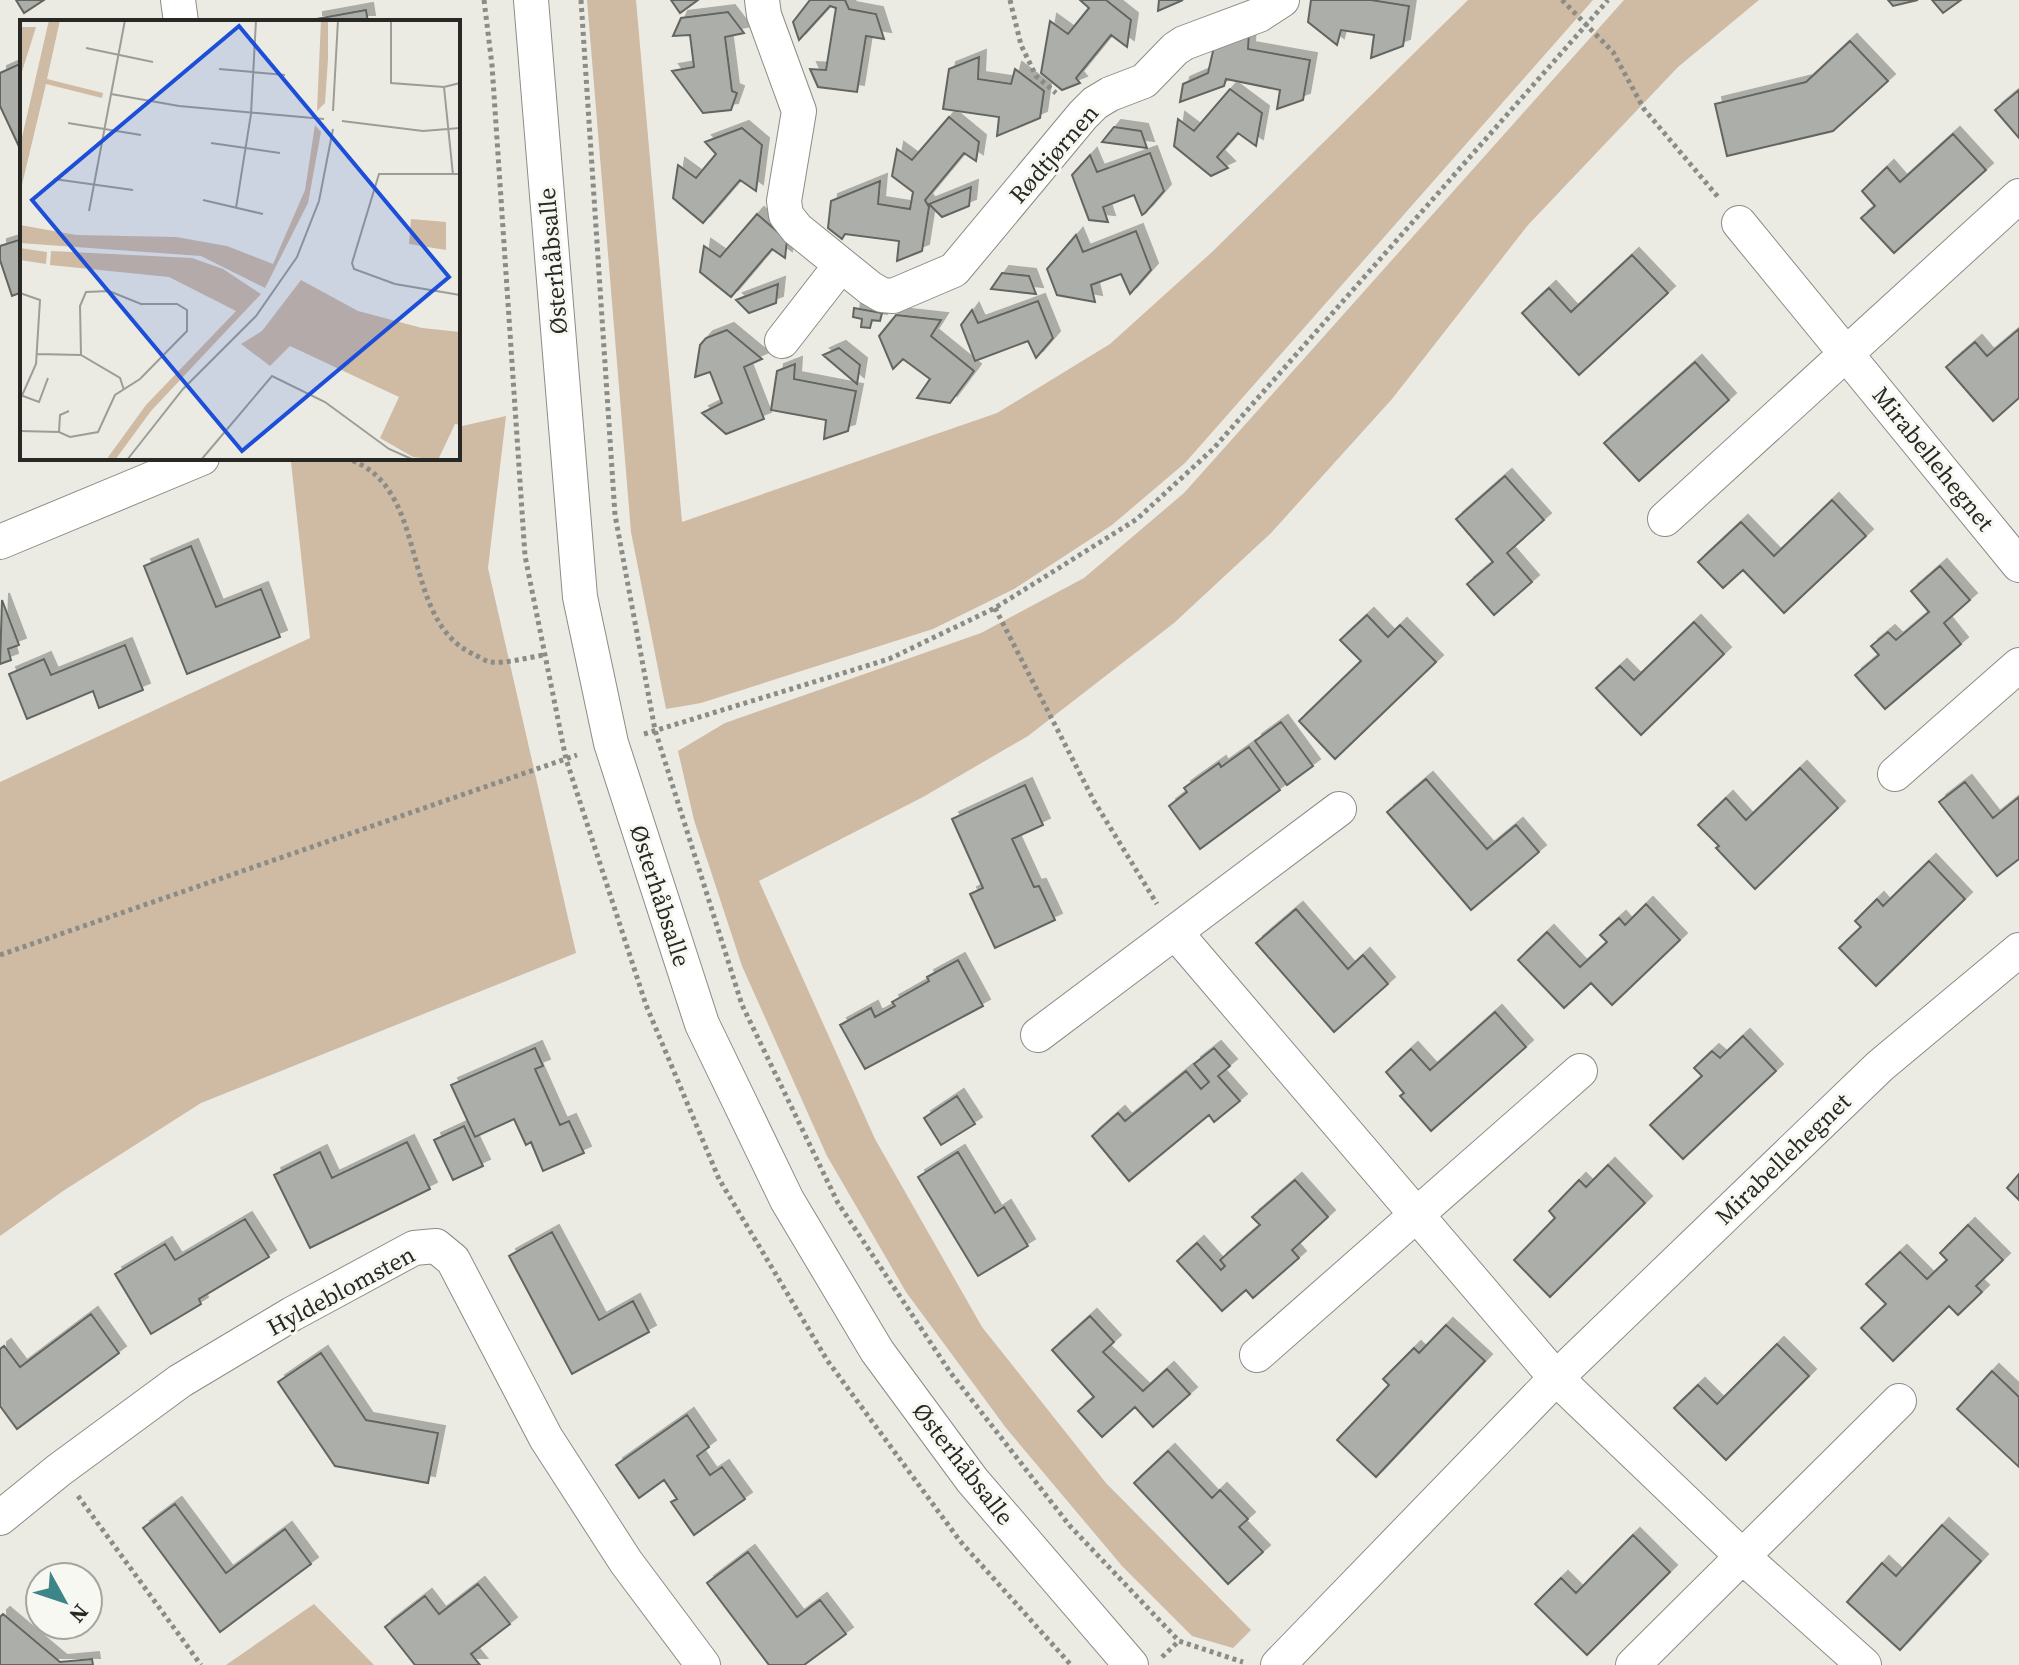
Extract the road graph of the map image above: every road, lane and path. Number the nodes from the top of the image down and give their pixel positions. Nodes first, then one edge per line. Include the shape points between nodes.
1 (178, 0) edge
2 (531, 0) edge
3 (581, 0) edge
4 (762, 0) edge
5 (1010, 0) edge
6 (1282, 0) edge
7 (1562, 0) edge
8 (1608, 0) edge
9 (181, 20) edge
10 (1587, 24) junction
11 (1083, 115) junction
12 (2019, 196) edge
13 (1739, 223) joint
14 (841, 265) junction
15 (782, 341) dead end
16 (1846, 354) junction
17 (197, 460) edge
18 (352, 460) edge
19 (1665, 519) dead end
20 (0, 542) edge
21 (2019, 565) edge
22 (995, 608) junction
23 (545, 655) dead end
24 (2019, 665) edge
25 (655, 730) junction
26 (611, 743) junction
27 (1895, 774) dead end
28 (1339, 809) dead end
29 (1175, 932) junction
30 (2019, 950) edge
31 (0, 955) edge
32 (1038, 1035) dead end
33 (1580, 1071) dead end
34 (1417, 1215) junction
35 (1257, 1355) dead end
36 (1556, 1378) junction
37 (1899, 1401) dead end
38 (59, 1470) junction
39 (0, 1518) edge
40 (1742, 1556) junction
41 (201, 1665) edge
42 (703, 1665) edge
43 (1131, 1665) edge
44 (1248, 1665) edge
45 (1278, 1665) edge
46 (1633, 1665) edge
47 (1864, 1665) edge

1 - 9 street
2 - 26 street, Østerhåbsalle via 580,597
3 - 25 path via 615,515
4 - 14 street, Rødtjørnen via 799,111 786,215
5 - 11 path via 1021,45 1036,76
6 - 11 street, Rødtjørnen via 1259,15 1184,43 1144,81 1110,94
7 - 10 path
8 - 10 path
10 - 13 path via 1613,52 1644,109
10 - 22 path via 1213,449 1137,519
11 - 14 street, Rødtjørnen via 954,270 893,296 870,288
12 - 16 street
13 - 16 street, Mirabellehegnet
14 - 15 street
16 - 19 street
16 - 21 street, Mirabellehegnet
17 - 20 street
18 - 23 path via 383,481 401,512 433,613 458,647 489,662
22 - 25 path via 889,659
22 - 29 path via 1094,801
24 - 27 street
25 - 26 path
25 - 44 path via 742,1005 838,1203 950,1372 1070,1526 1179,1641
26 - 31 path
26 - 43 street, Østerhåbsalle via 702,1024 787,1200 877,1351 963,1468
28 - 29 street
29 - 32 street
29 - 34 street
30 - 36 street, Mirabellehegnet via 1880,1066
33 - 34 street
34 - 35 street
34 - 36 street
36 - 40 street
36 - 45 street, Mirabellehegnet
37 - 40 street
38 - 39 street, Hyldeblomsten
38 - 41 path
38 - 42 street, Hyldeblomsten via 180,1381 292,1314 414,1248 436,1246 453,1260 546,1438 626,1562
40 - 46 street
40 - 47 street

